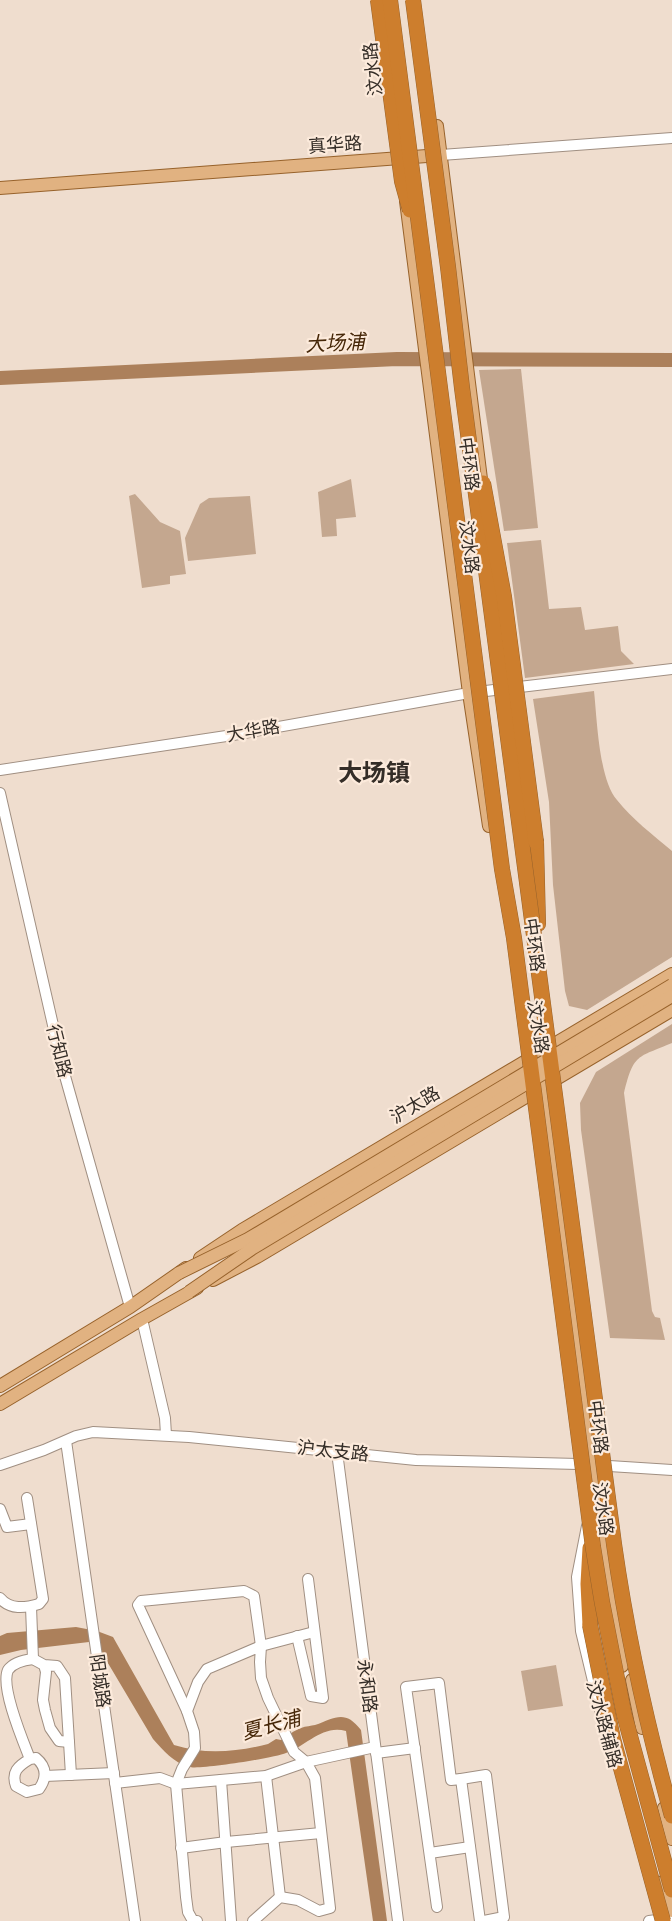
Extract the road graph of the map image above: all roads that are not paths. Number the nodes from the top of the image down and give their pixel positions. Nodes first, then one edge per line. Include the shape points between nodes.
1 (378, 0) edge
2 (383, 0) edge
3 (390, 0) edge
4 (413, 0) edge
5 (419, 0) edge
6 (672, 138) edge
7 (441, 155) junction
8 (401, 159) junction
9 (0, 188) edge
10 (422, 256) junction
11 (460, 369) junction
12 (672, 669) edge
13 (505, 688) junction
14 (469, 693) junction
15 (0, 770) edge
16 (0, 793) edge
17 (538, 936) junction
18 (672, 974) edge
19 (672, 985) edge
20 (672, 996) edge
21 (672, 1010) edge
22 (552, 1046) junction
23 (525, 1060) junction
24 (544, 1087) junction
25 (555, 1193) junction
26 (548, 1230) junction
27 (179, 1273) junction
28 (189, 1292) junction
29 (556, 1293) junction
30 (130, 1307) junction
31 (142, 1319) junction
32 (572, 1322) junction
33 (0, 1386) edge
34 (0, 1404) edge
35 (165, 1435) junction
36 (66, 1441) junction
37 (337, 1452) junction
38 (0, 1465) edge
39 (594, 1465) junction
40 (672, 1470) edge
41 (27, 1498) dead end
42 (0, 1509) edge
43 (31, 1524) junction
44 (587, 1526) junction
45 (590, 1548) junction
46 (308, 1579) dead end
47 (595, 1584) junction
48 (0, 1598) edge
49 (43, 1599) junction
50 (55, 1601) dead end
51 (31, 1606) junction
52 (613, 1611) junction
53 (314, 1632) junction
54 (297, 1636) junction
55 (261, 1646) junction
56 (32, 1656) junction
57 (44, 1665) junction
58 (187, 1711) junction
59 (69, 1742) junction
60 (415, 1748) junction
61 (372, 1750) junction
62 (30, 1759) junction
63 (306, 1762) junction
64 (647, 1774) junction
65 (71, 1775) junction
66 (45, 1776) junction
67 (266, 1776) junction
68 (114, 1778) junction
69 (461, 1779) junction
70 (221, 1780) junction
71 (176, 1784) junction
72 (672, 1801) edge
73 (644, 1806) junction
74 (629, 1816) junction
75 (672, 1816) edge
76 (650, 1826) junction
77 (321, 1833) junction
78 (273, 1837) junction
79 (672, 1839) edge
80 (225, 1842) junction
81 (470, 1847) junction
82 (181, 1848) junction
83 (430, 1853) junction
84 (672, 1867) edge
85 (672, 1890) edge
86 (280, 1897) junction
87 (267, 1907) junction
88 (437, 1907) dead end
89 (672, 1911) edge
90 (672, 1918) edge
91 (135, 1921) edge
92 (197, 1921) edge
93 (231, 1921) edge
94 (253, 1921) edge
95 (268, 1921) edge
96 (398, 1921) edge
97 (480, 1921) edge
98 (484, 1921) edge
99 (656, 1921) edge

1 - 10 highway, bridge via 402,182
2 - 8 main road, 汶水路
3 - 10 highway, 中环路, bridge
4 - 11 highway, 中环路, bridge
5 - 7 main road, 汶水路
6 - 7 street, 真华路
7 - 8 main road, 真华路
7 - 13 main road, 汶水路
8 - 9 main road, 真华路
8 - 14 main road, 汶水路
10 - 85 highway, 中环路, bridge via 602,1602 624,1714
11 - 17 highway, bridge via 494,532 536,842
11 - 75 highway, 中环路, bridge via 620,1588 644,1710
12 - 13 street, 大华路
13 - 14 street, 大华路
13 - 17 main road, 汶水路
14 - 15 street, 大华路 via 233,735
14 - 23 main road, 汶水路
16 - 30 street, 行知路 via 63,1069
17 - 22 main road, 汶水路
18 - 22 main road, 沪太路
19 - 27 main road, 沪太路, bridge via 248,1239
20 - 28 main road, bridge via 253,1248
21 - 24 main road
22 - 23 main road, 沪太路
22 - 24 main road, 汶水路
23 - 24 main road, 汶水路
23 - 27 main road, 沪太路 via 242,1230
24 - 25 main road, 汶水路
24 - 26 main road, 汶水路
24 - 28 main road via 257,1257
24 - 39 main road, 汶水路
25 - 26 main road
25 - 32 main road, 汶水路
26 - 29 main road, 汶水路
27 - 30 main road, 沪太路
28 - 31 main road
29 - 32 main road
29 - 39 main road, 汶水路
30 - 33 main road, 沪太路
31 - 34 main road
31 - 35 street via 165,1418
32 - 39 main road, 汶水路
35 - 36 street, 沪太支路 via 93,1432
35 - 37 street, 沪太支路
36 - 38 street, 沪太支路
36 - 68 street, 阳城路
37 - 39 street, 沪太支路 via 417,1460
37 - 61 street, 永和路
39 - 40 street, 沪太支路
39 - 44 main road, 汶水路
39 - 52 main road, 汶水路
39 - 72 main road, 汶水路
39 - 79 main road, 汶水路 via 635,1703
41 - 43 street
42 - 43 street via 7,1527
43 - 49 street
44 - 45 main road, 汶水路
44 - 74 street, 汶水路辅路 via 577,1577 581,1631
45 - 47 main road, 汶水路
45 - 99 highway, bridge via 590,1625
46 - 53 street
47 - 52 main road
47 - 73 main road, 汶水路 via 620,1715
48 - 51 street via 13,1606
49 - 50 street
49 - 51 street
51 - 56 street
52 - 64 main road, 汶水路 via 627,1701
53 - 54 street
53 - 54 street via 323,1698 311,1696
54 - 55 street
55 - 58 street via 207,1669
55 - 58 street via 254,1596 244,1591 141,1601 138,1605
55 - 63 street via 261,1678 268,1698 294,1752
56 - 57 street
56 - 62 street via 8,1670 4,1679 13,1720
57 - 59 street via 47,1719 55,1737
57 - 59 street via 57,1666 65,1678
58 - 71 street via 195,1748
59 - 65 street
60 - 61 street
60 - 69 street via 406,1687 440,1683 451,1780
60 - 83 street
61 - 63 street
61 - 96 street, 永和路
62 - 66 street via 42,1763
62 - 66 street via 18,1766 16,1786 21,1790 39,1789
63 - 67 street
63 - 77 street via 315,1778
64 - 73 main road
64 - 84 main road, 汶水路
65 - 66 street
65 - 68 street
67 - 70 street
67 - 78 street
68 - 71 street via 160,1778
68 - 91 street, 阳城路
69 - 81 street
69 - 98 street via 486,1775 504,1917
70 - 71 street
70 - 80 street
71 - 82 street
73 - 76 main road, 汶水路
74 - 76 street
74 - 99 street, 汶水路辅路
76 - 89 main road, 汶水路
77 - 78 street
77 - 86 street via 330,1908 320,1911 298,1900
78 - 80 street
78 - 86 street
80 - 82 street
80 - 93 street
81 - 83 street
81 - 97 street
82 - 92 street via 189,1912
83 - 88 street
86 - 87 street
87 - 94 street
87 - 95 street
90 - 99 street

